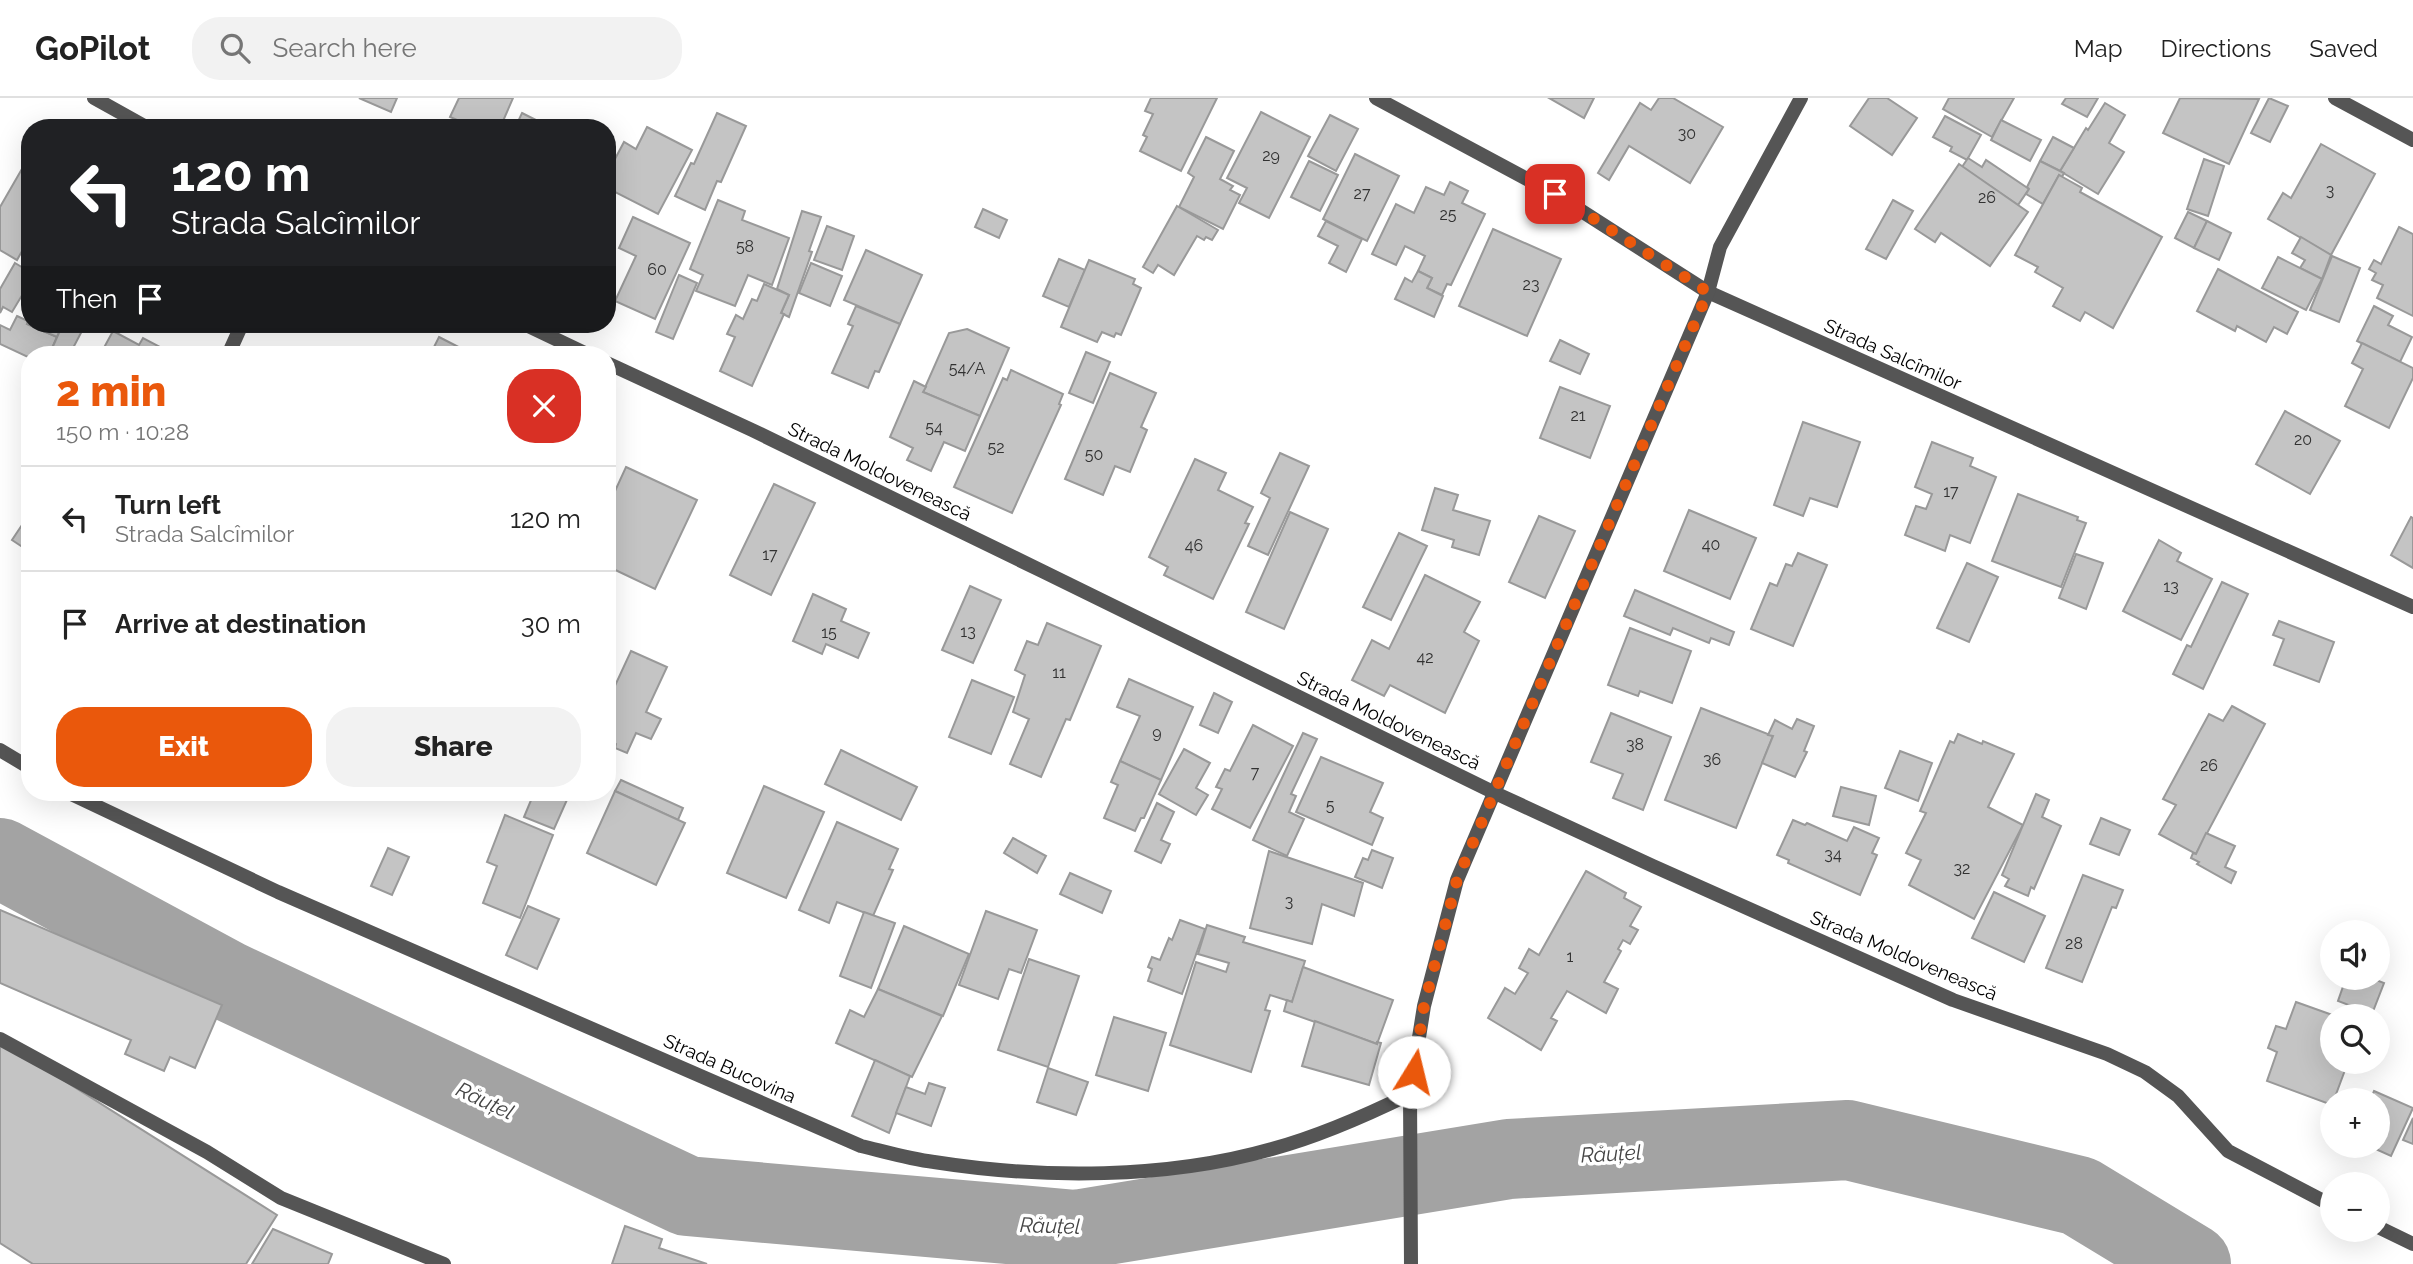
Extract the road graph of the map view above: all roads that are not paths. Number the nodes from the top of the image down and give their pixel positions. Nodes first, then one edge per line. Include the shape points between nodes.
1 (94, 98) edge
2 (1377, 98) edge
3 (1801, 98) edge
4 (2336, 98) edge
5 (132, 119) edge
6 (2413, 140) edge
7 (1708, 292) junction
8 (543, 333) edge
9 (570, 346) edge
10 (616, 367) edge
11 (2413, 607) edge
12 (0, 750) edge
13 (21, 763) edge
14 (1495, 793) junction
15 (87, 801) edge
16 (0, 1039) edge
17 (1410, 1094) junction
18 (2320, 1199) edge
19 (2390, 1233) edge
20 (2413, 1244) edge
21 (444, 1264) edge
22 (1411, 1264) edge

1 - 5 street
2 - 7 street, Strada Salcîmilor via 1555,194
3 - 7 street via 1720,247
4 - 6 street
7 - 11 street, Strada Salcîmilor
7 - 14 street
8 - 9 street
10 - 14 street, Strada Moldovenească
12 - 13 street
14 - 17 street via 1457,880 1424,1006
14 - 18 street, Strada Moldovenească via 1953,1000 2145,1072 2178,1096 2228,1152
15 - 17 street, Strada Bucovina via 278,892 862,1146 932,1162 1003,1171 1186,1168 1272,1149 1352,1122
16 - 21 street via 207,1152 281,1198
17 - 22 street
19 - 20 street

